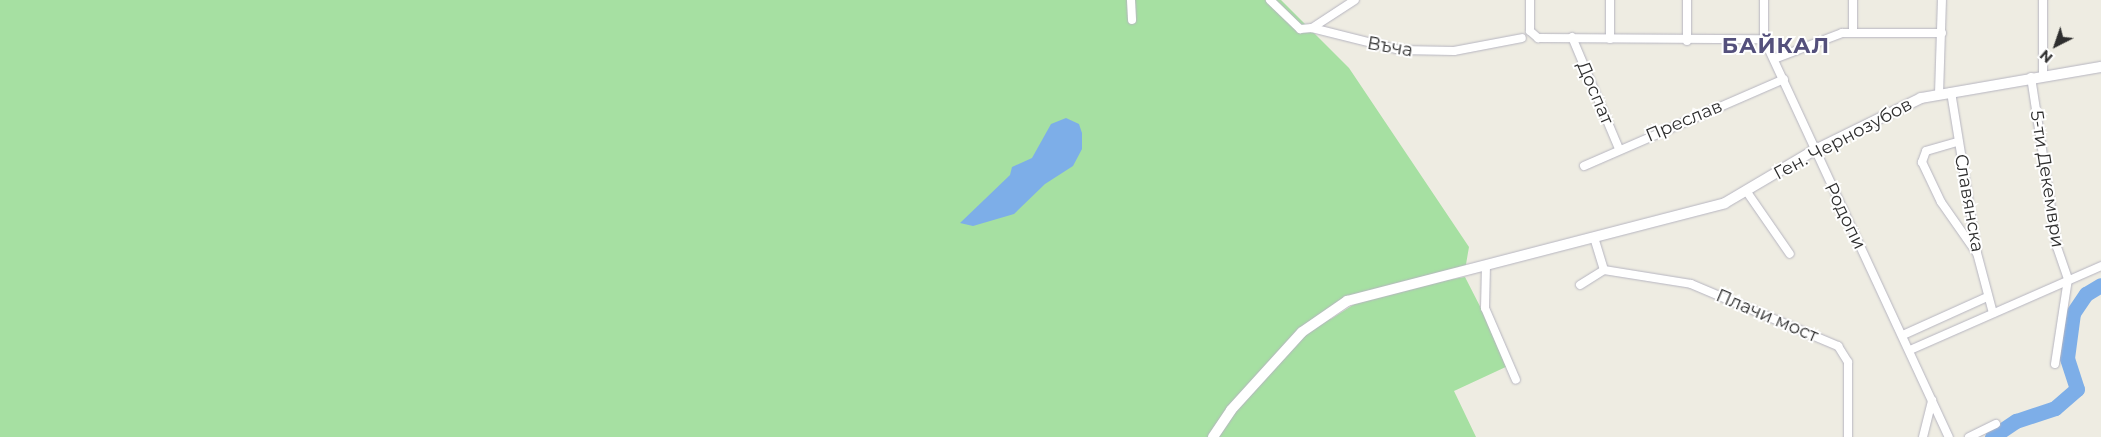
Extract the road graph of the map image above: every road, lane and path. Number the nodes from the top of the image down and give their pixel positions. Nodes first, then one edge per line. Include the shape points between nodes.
1 (1131, 0) edge
2 (1270, 0) edge
3 (1355, 0) edge
4 (1530, 0) edge
5 (1610, 0) edge
6 (1687, 0) edge
7 (1764, 0) edge
8 (1853, 0) edge
9 (1942, 0) edge
10 (2043, 0) edge
11 (1132, 20) dead end
12 (1312, 28) junction
13 (1942, 32) junction
14 (1853, 33) junction
15 (1522, 38) dead end
16 (1572, 38) junction
17 (1610, 38) junction
18 (1764, 39) junction
19 (1687, 41) junction
20 (1774, 59) junction
21 (2101, 67) edge
22 (2043, 75) junction
23 (2031, 77) junction
24 (1784, 78) junction
25 (1951, 92) junction
26 (1939, 94) junction
27 (1957, 142) junction
28 (1619, 149) junction
29 (1813, 151) junction
30 (1584, 166) dead end
31 (1747, 192) junction
32 (1594, 238) junction
33 (1977, 253) junction
34 (1790, 254) dead end
35 (1486, 265) junction
36 (2101, 266) edge
37 (1604, 270) junction
38 (2068, 280) junction
39 (1580, 285) dead end
40 (1987, 297) junction
41 (1993, 313) junction
42 (1904, 336) junction
43 (1910, 350) junction
44 (2055, 364) dead end
45 (1516, 380) dead end
46 (1932, 400) junction
47 (1996, 424) dead end
48 (1213, 437) edge
49 (1848, 437) edge
50 (1923, 437) edge
51 (1949, 437) edge
52 (1969, 437) edge

1 - 11 street
2 - 12 street, Въча via 1295,26
3 - 12 street
4 - 16 street via 1533,36
5 - 17 street
6 - 19 street
7 - 18 street, Родопи
8 - 14 street
9 - 13 street
10 - 22 street
12 - 15 street, Въча via 1373,45 1424,53
13 - 14 street
13 - 26 street
14 - 20 street via 1824,36
16 - 17 street
16 - 28 street, Доспат
17 - 19 street
18 - 19 street
18 - 20 street, Родопи
20 - 24 street, Родопи
21 - 22 street, Ген. Чернозубов
22 - 23 street, Ген. Чернозубов
23 - 25 street, Ген. Чернозубов
23 - 38 street, 5-ти Декември via 2057,247
24 - 28 street, Преслав
24 - 29 street, Родопи
25 - 26 street, Ген. Чернозубов
25 - 27 street, Славянска
26 - 29 street, Ген. Чернозубов via 1900,108
27 - 33 street, Славянска
27 - 33 street via 1926,151 1922,162 1941,202
28 - 30 street, Преслав
29 - 31 street, Ген. Чернозубов
29 - 42 street, Родопи
31 - 32 street, Ген. Чернозубов via 1725,203
31 - 34 street
32 - 35 street, Ген. Чернозубов
32 - 37 street
33 - 40 street, Славянска
35 - 45 street via 1485,308
35 - 48 street, Ген. Чернозубов via 1361,296 1335,307 1270,366
36 - 38 street
37 - 39 street
37 - 49 street, Плачи мост via 1691,284 1838,346 1848,362
38 - 41 street
38 - 44 street
40 - 41 street, Славянска
40 - 42 street
41 - 43 street
42 - 43 street, Родопи
43 - 46 street, Родопи
46 - 50 street
46 - 51 street, Родопи
47 - 52 street

